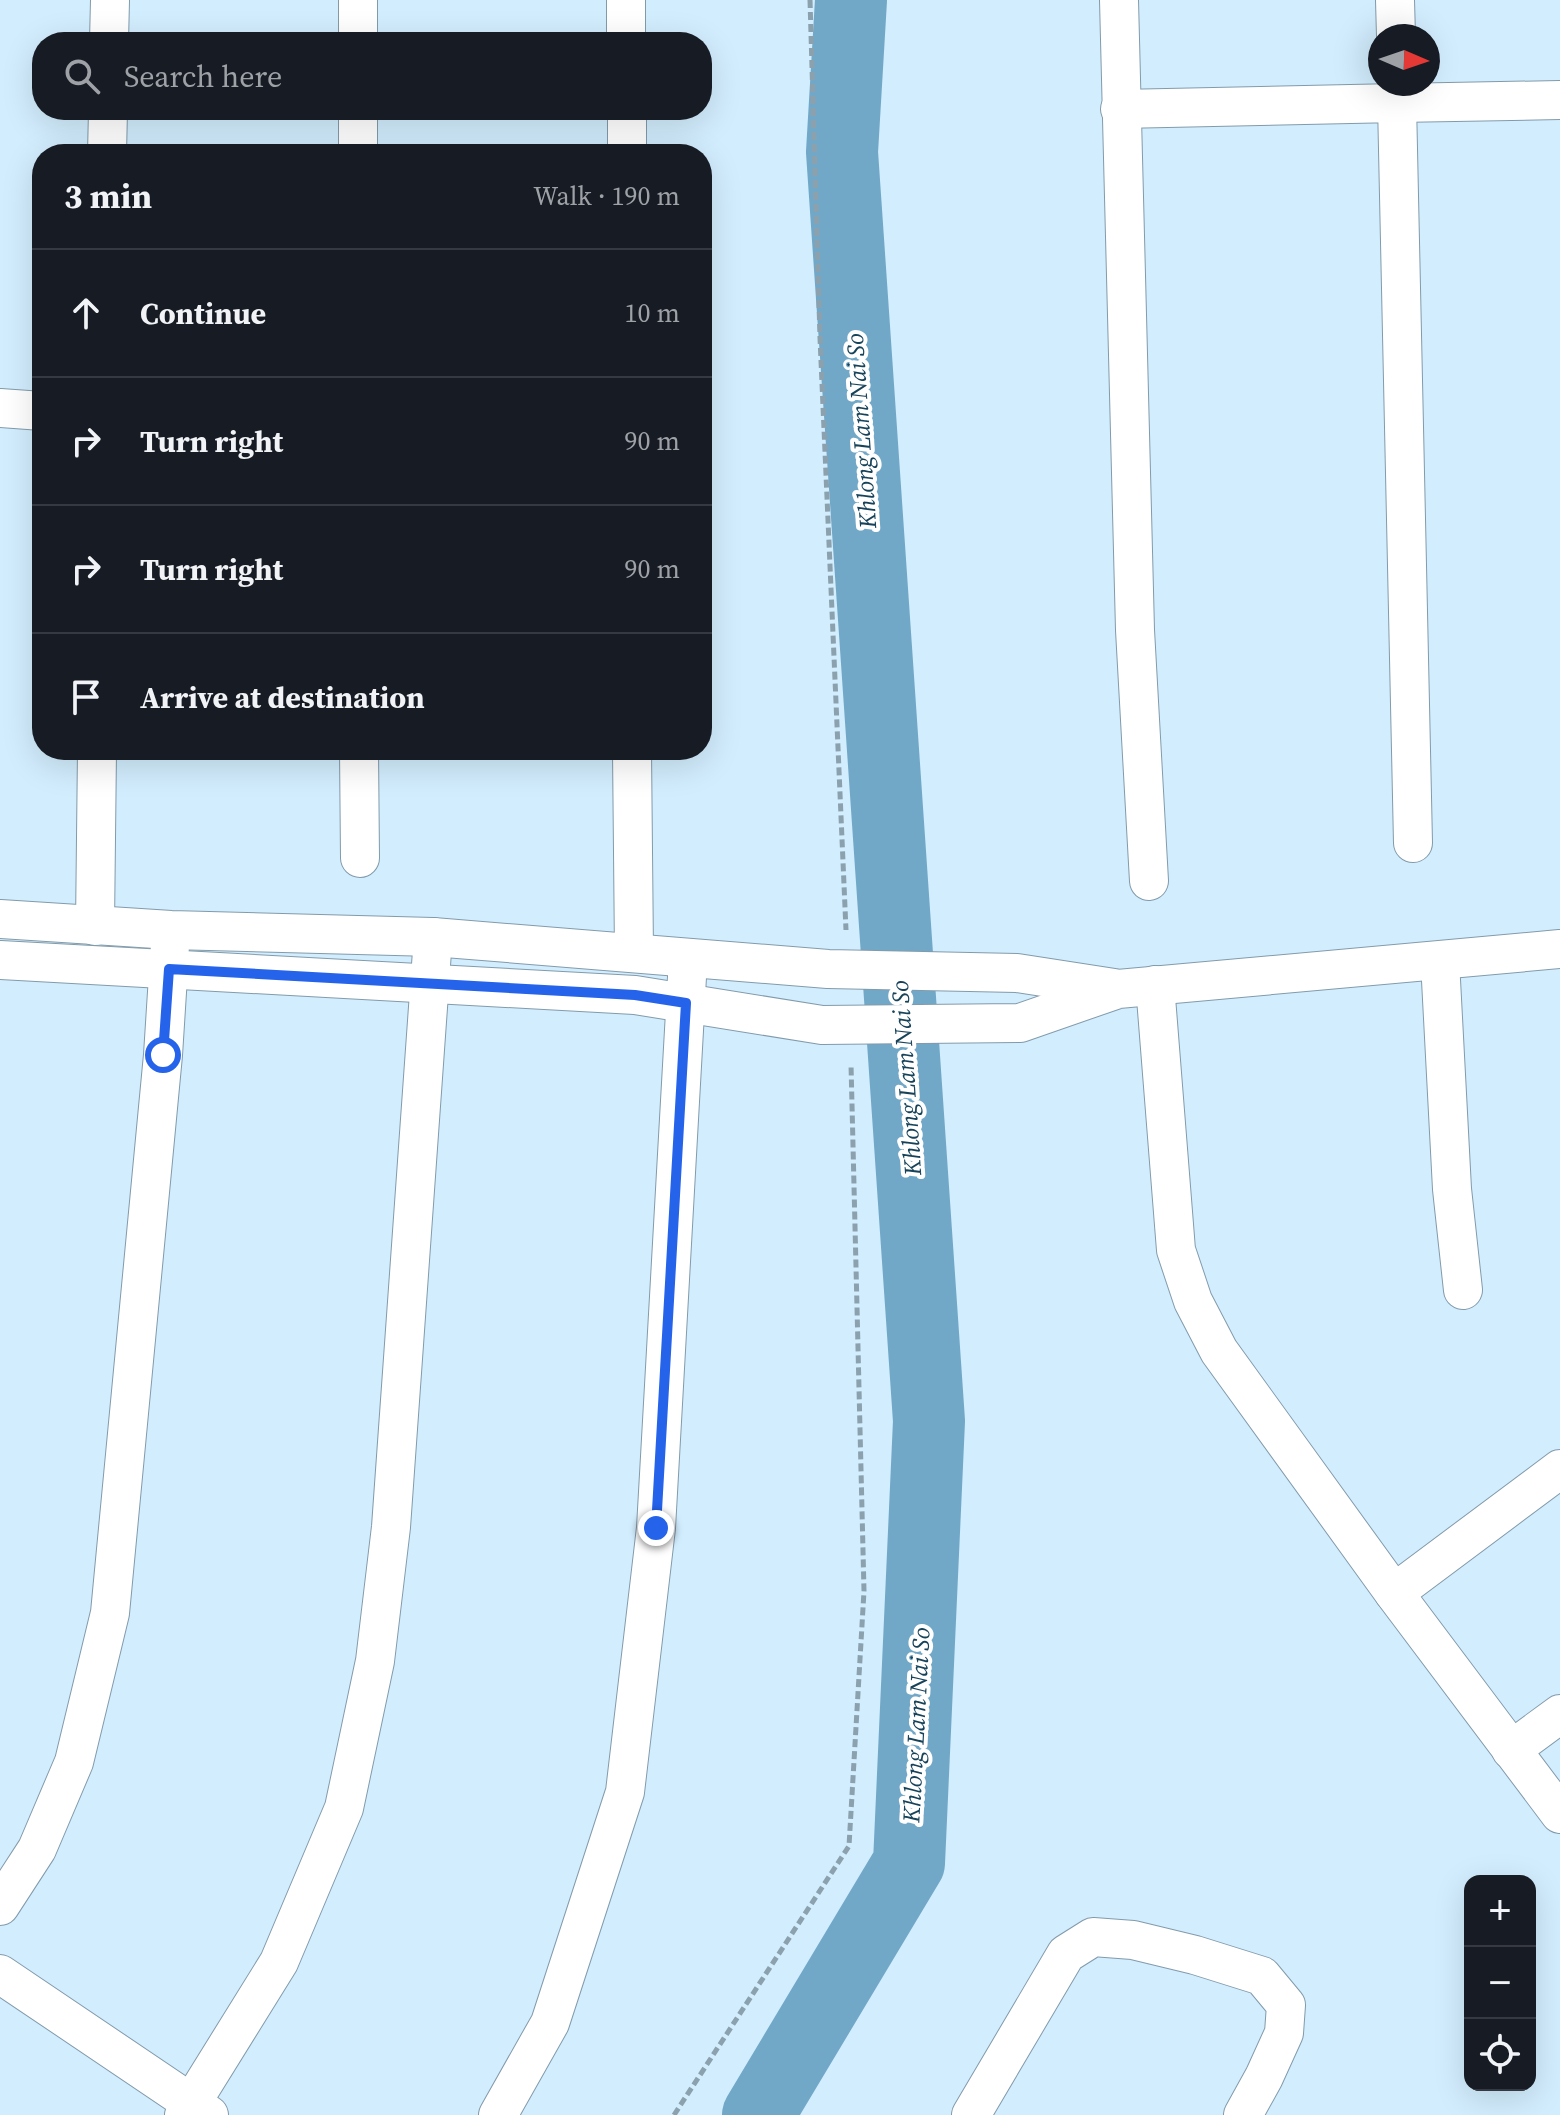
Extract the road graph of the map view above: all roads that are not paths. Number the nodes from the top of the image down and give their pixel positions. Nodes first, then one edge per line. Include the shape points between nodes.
1 (110, 0) edge
2 (358, 0) edge
3 (626, 0) edge
4 (1119, 0) edge
5 (1395, 0) edge
6 (1396, 24) edge
7 (109, 32) edge
8 (358, 32) edge
9 (626, 32) edge
10 (1368, 95) edge
11 (1440, 95) edge
12 (1397, 96) edge
13 (1560, 100) edge
14 (1120, 109) junction
15 (108, 120) edge
16 (358, 120) edge
17 (627, 120) edge
18 (107, 144) edge
19 (358, 144) edge
20 (627, 144) edge
21 (0, 408) edge
22 (32, 410) edge
23 (97, 760) edge
24 (359, 760) edge
25 (632, 760) edge
26 (1413, 843) dead end
27 (360, 858) dead end
28 (1149, 881) dead end
29 (0, 919) edge
30 (95, 926) junction
31 (171, 930) junction
32 (433, 937) junction
33 (1560, 949) edge
34 (634, 953) junction
35 (688, 959) junction
36 (0, 960) edge
37 (1440, 961) junction
38 (169, 969) junction
39 (430, 984) junction
40 (1155, 985) junction
41 (1118, 989) junction
42 (686, 1003) junction
43 (1463, 1290) dead end
44 (1560, 1469) edge
45 (1394, 1593) junction
46 (1560, 1714) edge
47 (1511, 1750) junction
48 (1560, 1814) edge
49 (0, 1906) edge
50 (0, 1974) edge
51 (195, 2111) edge
52 (498, 2115) edge
53 (971, 2115) edge
54 (1243, 2115) edge

1 - 7 street
2 - 8 street
3 - 9 street
4 - 14 street
5 - 6 street
10 - 14 street
11 - 13 street
12 - 26 street
14 - 28 street via 1135,630
15 - 18 street
16 - 19 street
17 - 20 street
21 - 22 street
23 - 30 street
24 - 27 street
25 - 34 street
29 - 30 street
30 - 31 street
31 - 32 street
31 - 38 street
32 - 34 street
32 - 39 street
33 - 37 street
34 - 35 street
35 - 41 street via 837,953
35 - 42 street
36 - 38 street
37 - 40 street
37 - 43 street
38 - 39 street
38 - 49 street via 110,1613 74,1762 37,1849
39 - 42 street via 635,995
39 - 51 street via 391,1527 366,1705 344,1808 279,1962
40 - 41 street
40 - 45 street via 1176,1250 1193,1301 1219,1351
41 - 42 street via 1020,1023 836,1037
42 - 52 street via 656,1528 625,1792 550,2023
44 - 45 street
45 - 47 street
46 - 47 street
47 - 48 street
50 - 51 street
53 - 54 street via 1066,1954 1093,1937 1133,1940 1262,1976 1286,2005 1284,2033

